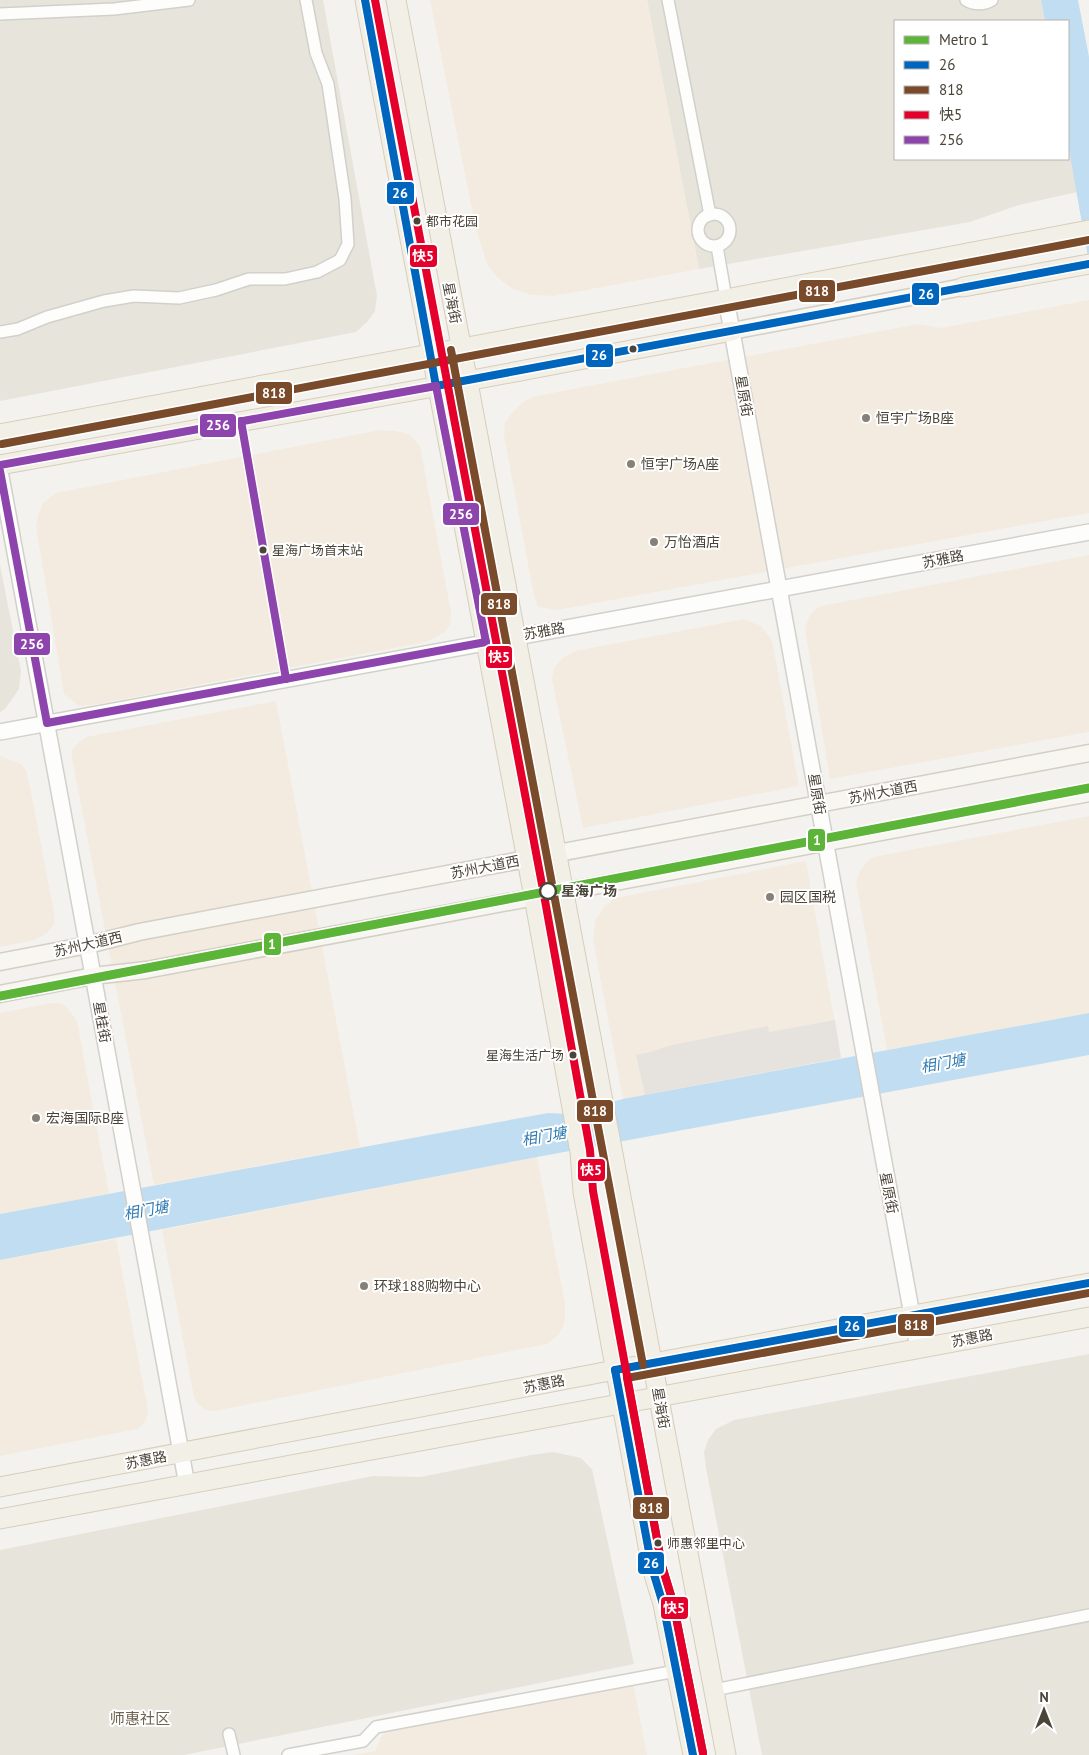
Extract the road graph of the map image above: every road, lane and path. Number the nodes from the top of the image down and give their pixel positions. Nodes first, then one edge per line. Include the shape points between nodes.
1 (189, 0) edge
2 (306, 0) edge
3 (365, 0) edge
4 (396, 0) edge
5 (668, 0) edge
6 (966, 0) edge
7 (992, 0) edge
8 (0, 14) edge
9 (710, 215) junction
10 (1089, 230) edge
11 (717, 246) junction
12 (1083, 265) edge
13 (964, 288) joint
14 (726, 299) junction
15 (732, 331) junction
16 (0, 332) edge
17 (461, 348) junction
18 (430, 354) junction
19 (467, 381) junction
20 (436, 386) junction
21 (0, 434) edge
22 (0, 465) edge
23 (0, 471) edge
24 (1089, 532) edge
25 (779, 589) junction
26 (516, 636) junction
27 (486, 642) junction
28 (47, 723) junction
29 (0, 732) edge
30 (1089, 753) edge
31 (1089, 793) edge
32 (819, 805) junction
33 (826, 843) junction
34 (556, 854) junction
35 (527, 859) junction
36 (564, 892) junction
37 (534, 897) junction
38 (88, 945) junction
39 (0, 962) edge
40 (93, 976) junction
41 (0, 994) edge
42 (1089, 1283) edge
43 (912, 1317) junction
44 (1089, 1317) edge
45 (918, 1348) junction
46 (654, 1363) junction
47 (616, 1370) junction
48 (659, 1397) junction
49 (622, 1404) junction
50 (182, 1454) junction
51 (187, 1484) junction
52 (0, 1487) edge
53 (0, 1519) edge
54 (1089, 1615) edge
55 (676, 1671) junction
56 (714, 1690) junction
57 (230, 1734) dead end
58 (234, 1755) edge
59 (288, 1755) edge
60 (693, 1755) edge
61 (726, 1755) edge

1 - 8 street via 114,9
2 - 16 street via 316,53 328,84 344,199 348,244 340,260 316,272 285,279 249,279 179,298 134,296 104,301
3 - 18 main road
4 - 17 main road, 星海街
5 - 9 street
6 - 7 street via 979,4
9 - 11 street via 701,221 698,231 702,241
9 - 11 street via 720,215 730,226 726,241
10 - 14 main road
11 - 14 street
12 - 13 main road
13 - 15 main road
14 - 15 street, 星原街
14 - 17 main road
15 - 19 main road
15 - 25 street, 星原街
17 - 18 main road
17 - 19 main road, 星海街
18 - 20 main road
18 - 21 main road
19 - 20 main road
19 - 26 main road, 星海街
20 - 22 main road
20 - 27 main road
23 - 28 street, 星桂街
24 - 25 street, 苏雅路
25 - 26 street, 苏雅路
25 - 32 street, 星原街
26 - 27 street, 苏雅路
26 - 34 main road, 星海街
27 - 28 street, 苏雅路
27 - 35 main road
28 - 29 street, 苏雅路
28 - 38 street, 星桂街
30 - 32 main road, 苏州大道西
31 - 33 main road
32 - 33 street, 星原街
32 - 34 main road, 苏州大道西
33 - 36 main road
33 - 43 street, 星原街
34 - 35 main road, 苏州大道西
34 - 36 main road, 星海街
35 - 37 main road
35 - 38 main road, 苏州大道西 via 139,932
36 - 37 main road
36 - 46 main road, 星海街
37 - 40 main road via 146,970
37 - 47 main road
38 - 39 main road, 苏州大道西
38 - 40 street, 星桂街
40 - 41 main road
40 - 50 street, 星桂街
42 - 43 main road, 苏惠路
43 - 45 street, 星原街
43 - 46 main road, 苏惠路
44 - 45 main road, 苏惠路
45 - 48 main road, 苏惠路
46 - 47 main road, 苏惠路
46 - 48 main road, 星海街
47 - 49 main road
47 - 50 main road, 苏惠路
48 - 49 main road, 苏惠路
48 - 56 main road, 星海街
49 - 51 main road, 苏惠路
49 - 55 main road via 652,1568 664,1604
50 - 51 street, 星桂街
50 - 52 main road, 苏惠路
51 - 53 main road, 苏惠路
54 - 56 street
55 - 59 street via 376,1727 363,1741
55 - 60 main road
56 - 61 main road, 星海街
57 - 58 street

